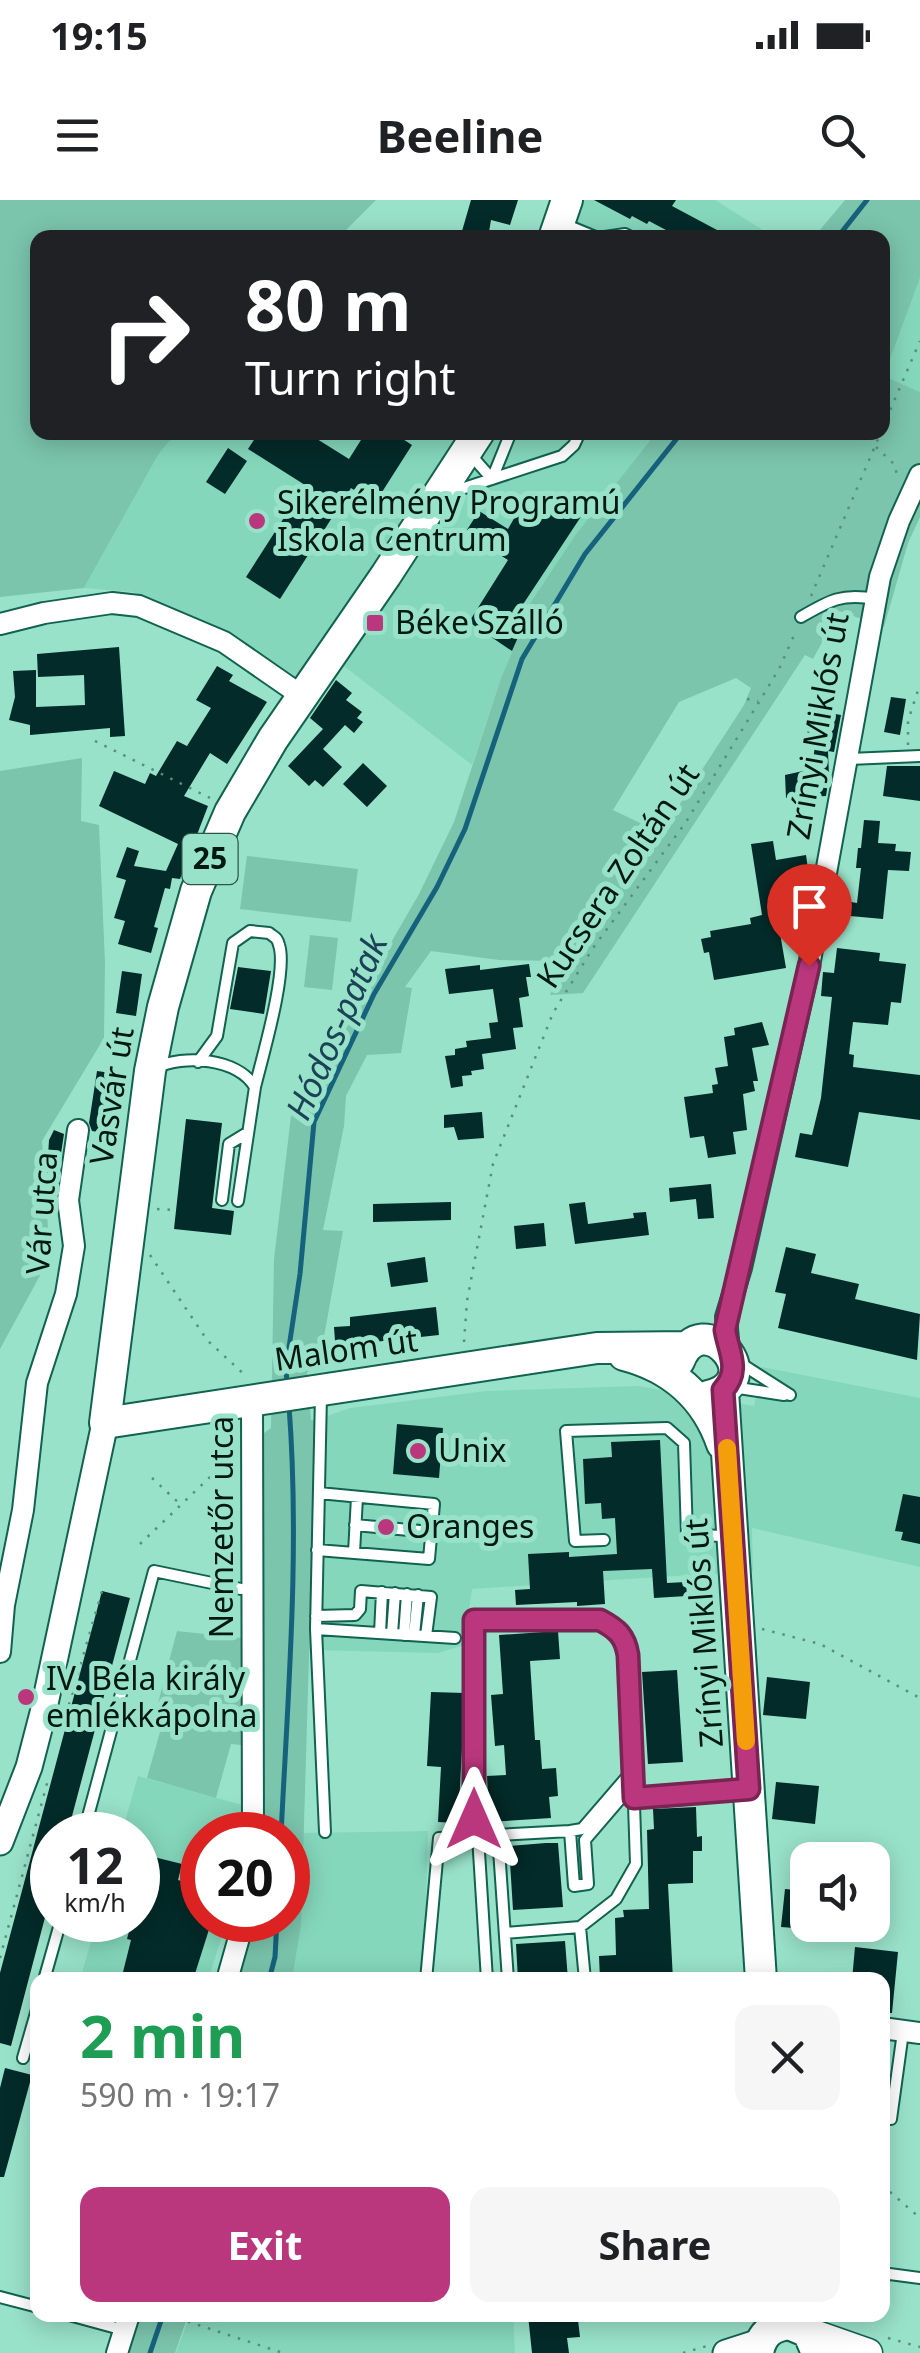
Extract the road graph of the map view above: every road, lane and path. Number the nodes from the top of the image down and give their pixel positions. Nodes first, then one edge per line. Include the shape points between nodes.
1 (920, 340) edge
2 (890, 412) edge
3 (508, 440) edge
4 (577, 440) edge
5 (878, 440) edge
6 (473, 442) edge
7 (875, 446) junction
8 (920, 475) edge
9 (492, 480) junction
10 (439, 497) junction
11 (898, 521) junction
12 (876, 600) junction
13 (802, 617) junction
14 (0, 624) edge
15 (920, 684) edge
16 (302, 696) junction
17 (747, 699) dead end
18 (760, 701) junction
19 (94, 741) dead end
20 (914, 756) edge
21 (849, 759) junction
22 (230, 812) junction
23 (217, 1036) junction
24 (152, 1056) junction
25 (263, 1057) junction
26 (184, 1061) junction
27 (198, 1062) junction
28 (230, 1068) junction
29 (255, 1088) junction
30 (78, 1130) dead end
31 (248, 1132) junction
32 (222, 1200) dead end
33 (238, 1201) dead end
34 (158, 1209) dead end
35 (176, 1210) dead end
36 (149, 1253) dead end
37 (735, 1287) junction
38 (690, 1345) junction
39 (597, 1348) junction
40 (114, 1354) junction
41 (462, 1368) junction
42 (728, 1371) junction
43 (686, 1387) junction
44 (317, 1390) junction
45 (258, 1395) junction
46 (160, 1414) junction
47 (105, 1423) junction
48 (240, 1449) dead end
49 (728, 1462) junction
50 (152, 1478) dead end
51 (319, 1493) junction
52 (357, 1497) junction
53 (181, 1504) junction
54 (356, 1526) junction
55 (431, 1532) junction
56 (734, 1536) junction
57 (604, 1540) dead end
58 (140, 1544) dead end
59 (318, 1550) junction
60 (354, 1553) junction
61 (241, 1589) dead end
62 (401, 1594) junction
63 (316, 1616) junction
64 (750, 1626) dead end
65 (316, 1629) junction
66 (403, 1635) junction
67 (454, 1638) dead end
68 (0, 1652) edge
69 (920, 1698) edge
70 (633, 1770) junction
71 (634, 1783) junction
72 (749, 1789) junction
73 (634, 1798) junction
74 (89, 1812) edge
75 (252, 1812) edge
76 (474, 1819) dead end
77 (570, 1831) junction
78 (326, 1832) dead end
79 (2, 1835) edge
80 (498, 1835) junction
81 (478, 1836) junction
82 (580, 1928) junction
83 (505, 1933) junction
84 (54, 1942) edge
85 (238, 1942) edge
86 (46, 1972) edge
87 (229, 1972) edge
88 (427, 1972) edge
89 (486, 1972) edge
90 (507, 1972) edge
91 (584, 1972) edge
92 (760, 1972) edge
93 (902, 2030) edge
94 (30, 2034) edge
95 (23, 2058) dead end
96 (890, 2120) edge
97 (890, 2192) edge
98 (920, 2218) edge
99 (890, 2274) edge
100 (920, 2278) edge
101 (0, 2296) edge
102 (30, 2304) edge
103 (127, 2322) edge
104 (189, 2322) edge
105 (805, 2332) edge
106 (762, 2337) edge
107 (714, 2350) edge
108 (117, 2353) edge
109 (283, 2353) edge
110 (683, 2353) edge
111 (868, 2353) edge

1 - 2 path, Kucsera Zoltán út
3 - 9 lane
4 - 9 lane via 562,456
5 - 7 path, Kucsera Zoltán út
6 - 9 lane
6 - 10 main road, Vasvár út / 25
7 - 11 path via 895,465
7 - 13 path, Kucsera Zoltán út
8 - 11 street, Zrínyi Miklós út
9 - 10 lane
10 - 16 main road, Vasvár út / 25
11 - 12 street, Zrínyi Miklós út
12 - 13 lane via 832,598
12 - 21 street, Zrínyi Miklós út
13 - 18 path, Kucsera Zoltán út
14 - 16 street via 112,603 139,606 224,642
15 - 20 path via 908,721
16 - 22 main road, Vasvár út / 25
17 - 18 path
18 - 41 path, Kucsera Zoltán út via 686,822 592,948 553,1013 493,1164
19 - 22 path
20 - 21 lane
21 - 37 street, Zrínyi Miklós út
22 - 24 main road, Vasvár út / 25 via 188,917
23 - 25 lane via 233,943 250,931 270,933 281,948
23 - 27 lane
23 - 28 lane
24 - 26 lane via 159,1065
24 - 26 lane via 160,1049
24 - 40 main road, Vasvár út / 25
25 - 28 lane
25 - 29 lane
26 - 27 lane
27 - 28 lane
28 - 29 lane
29 - 31 lane
30 - 68 street, Vár utca via 68,1200 74,1246 37,1383
31 - 32 lane via 230,1144
31 - 33 lane
34 - 35 path
36 - 45 path via 207,1340
37 - 38 street, Zrínyi Miklós út
37 - 42 street, Zrínyi Miklós út via 726,1317
38 - 39 main road, Malom út
38 - 42 main road via 713,1340
38 - 43 main road via 678,1364
39 - 41 main road, Malom út
39 - 43 main road, Malom út via 643,1360
40 - 46 main road, 25 via 123,1395
40 - 47 main road, Vasvár út / 25
41 - 44 main road, Malom út
42 - 42 lane via 790,1395
42 - 43 main road via 707,1396
42 - 49 main road, Zrínyi Miklós út
43 - 49 main road, Zrínyi Miklós út via 714,1422
44 - 45 main road, Malom út
44 - 51 lane
45 - 46 main road, Malom út
45 - 75 street, Nemzetőr utca
46 - 47 main road, Malom út
47 - 79 street, Vasvár út via 43,1713
48 - 53 path
49 - 56 main road, Zrínyi Miklós út
50 - 53 path
51 - 52 lane
51 - 59 lane
52 - 54 lane
52 - 55 lane via 434,1504
53 - 58 path
54 - 55 lane
54 - 60 lane
55 - 60 lane via 429,1559
56 - 57 lane via 687,1534 684,1443 667,1428 566,1431 575,1540
56 - 72 main road, Zrínyi Miklós út
59 - 60 lane
59 - 63 lane
61 - 74 lane via 154,1572
62 - 63 lane via 361,1591 355,1616
62 - 66 lane
62 - 66 lane
62 - 66 lane via 430,1596
63 - 65 lane
64 - 69 path via 820,1644
65 - 66 lane
65 - 78 lane
66 - 67 lane
70 - 71 lane
70 - 76 lane via 628,1655 615,1628 600,1620 474,1620
70 - 77 lane via 582,1829
71 - 73 lane
71 - 77 lane via 585,1840 588,1884 574,1886
72 - 73 lane
72 - 92 main road, Zrínyi Miklós út
73 - 82 lane via 636,1864 616,1900
77 - 80 lane
80 - 81 lane
80 - 83 lane
81 - 88 lane via 439,1838
81 - 89 lane
82 - 83 lane
82 - 91 lane
83 - 90 lane
84 - 86 lane
85 - 87 street
93 - 96 lane
94 - 95 lane
97 - 98 path
99 - 100 lane
101 - 102 lane
103 - 108 street
104 - 109 path
105 - 106 main road via 779,2325
105 - 111 main road
106 - 107 street
107 - 110 path

